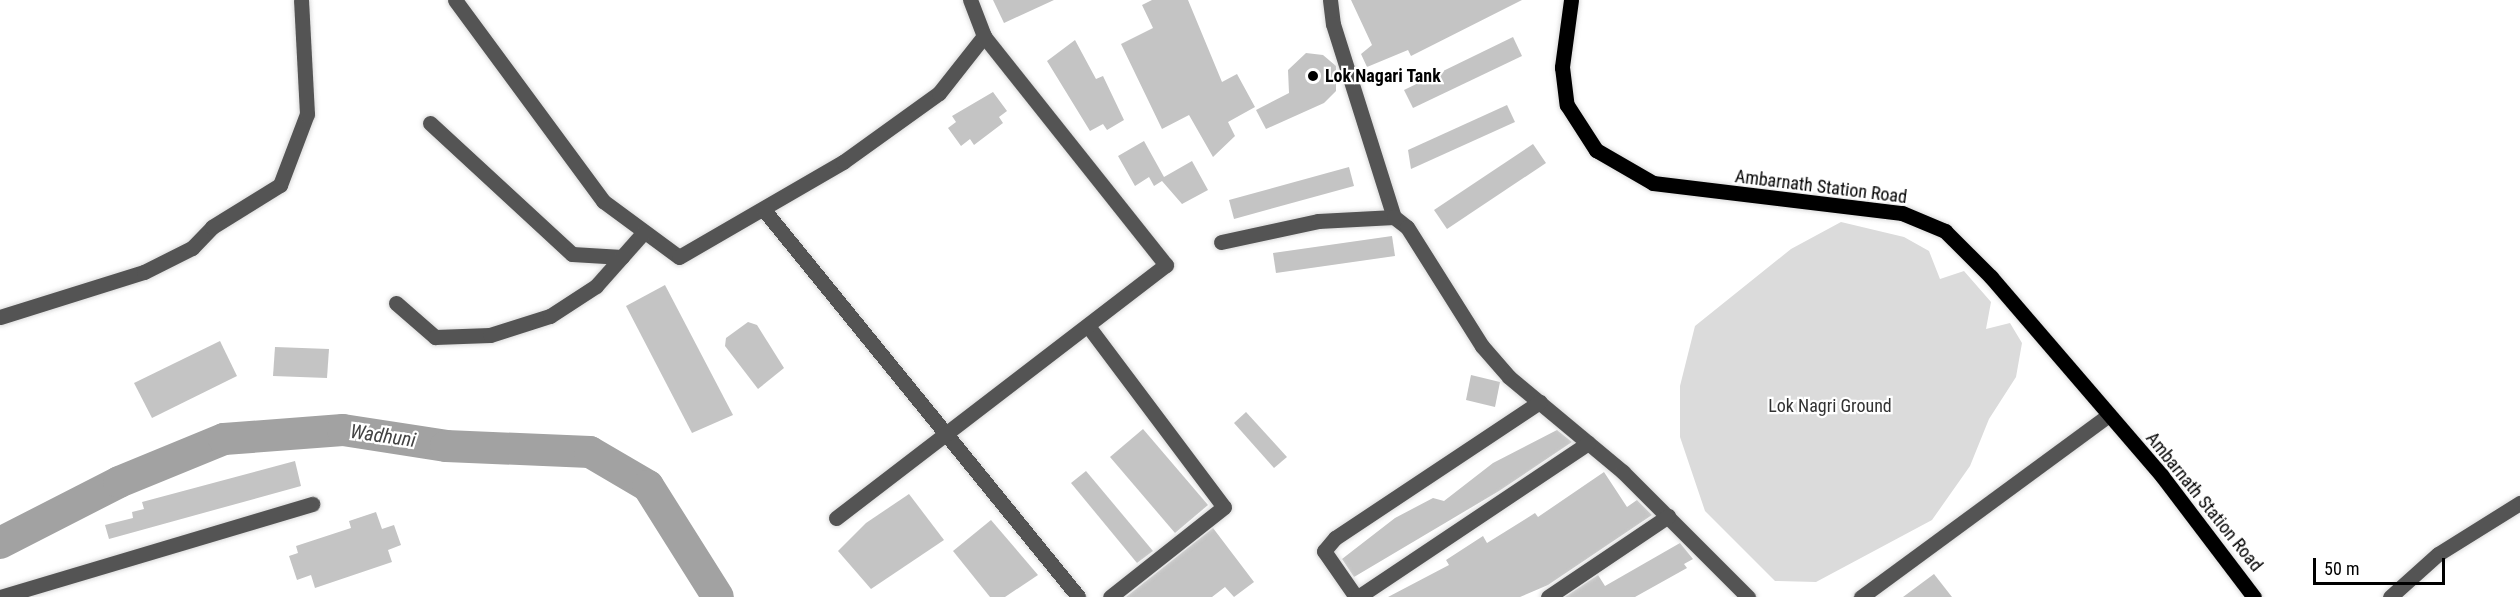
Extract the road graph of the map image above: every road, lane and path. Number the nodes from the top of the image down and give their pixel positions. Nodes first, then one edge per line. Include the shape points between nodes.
1 (300, 0) edge
2 (455, 0) edge
3 (970, 0) edge
4 (1330, 0) edge
5 (1571, 0) edge
6 (984, 36) junction
7 (430, 123) dead end
8 (764, 210) junction
9 (1394, 217) junction
10 (644, 232) junction
11 (1221, 242) dead end
12 (622, 256) junction
13 (396, 303) dead end
14 (0, 317) edge
15 (1088, 326) junction
16 (1540, 402) junction
17 (2107, 416) junction
18 (946, 432) junction
19 (1588, 443) junction
20 (2520, 503) edge
21 (312, 504) dead end
22 (1668, 516) junction
23 (836, 518) dead end
24 (0, 597) edge
25 (1078, 597) edge
26 (1110, 597) edge
27 (1357, 597) edge
28 (1548, 597) edge
29 (1748, 597) edge
30 (1861, 597) edge
31 (2254, 597) edge
32 (2390, 597) edge

1 - 14 street via 307,114 280,185 212,227 192,248 144,273
2 - 10 street via 580,174 603,201
3 - 6 street
4 - 9 street via 1333,24
5 - 17 main road, Ambarnath Station Road via 1562,66 1567,105 1596,150 1653,183 1902,213 1945,231 1991,277
6 - 8 street via 939,93
6 - 15 street via 1166,265
7 - 12 street via 572,254
8 - 10 street via 679,257
8 - 18 street
9 - 11 street via 1318,221
9 - 16 street via 1407,227 1482,346
10 - 12 street
12 - 13 street via 596,286 550,316 490,335 435,338
15 - 18 street
15 - 26 street via 1224,507
16 - 19 street
16 - 27 street via 1335,538 1324,551
17 - 30 street
17 - 31 main road, Ambarnath Station Road via 2162,476
18 - 23 street
18 - 25 street
19 - 22 street
19 - 27 street
20 - 32 street via 2438,554
21 - 24 street
22 - 28 street
22 - 29 street

